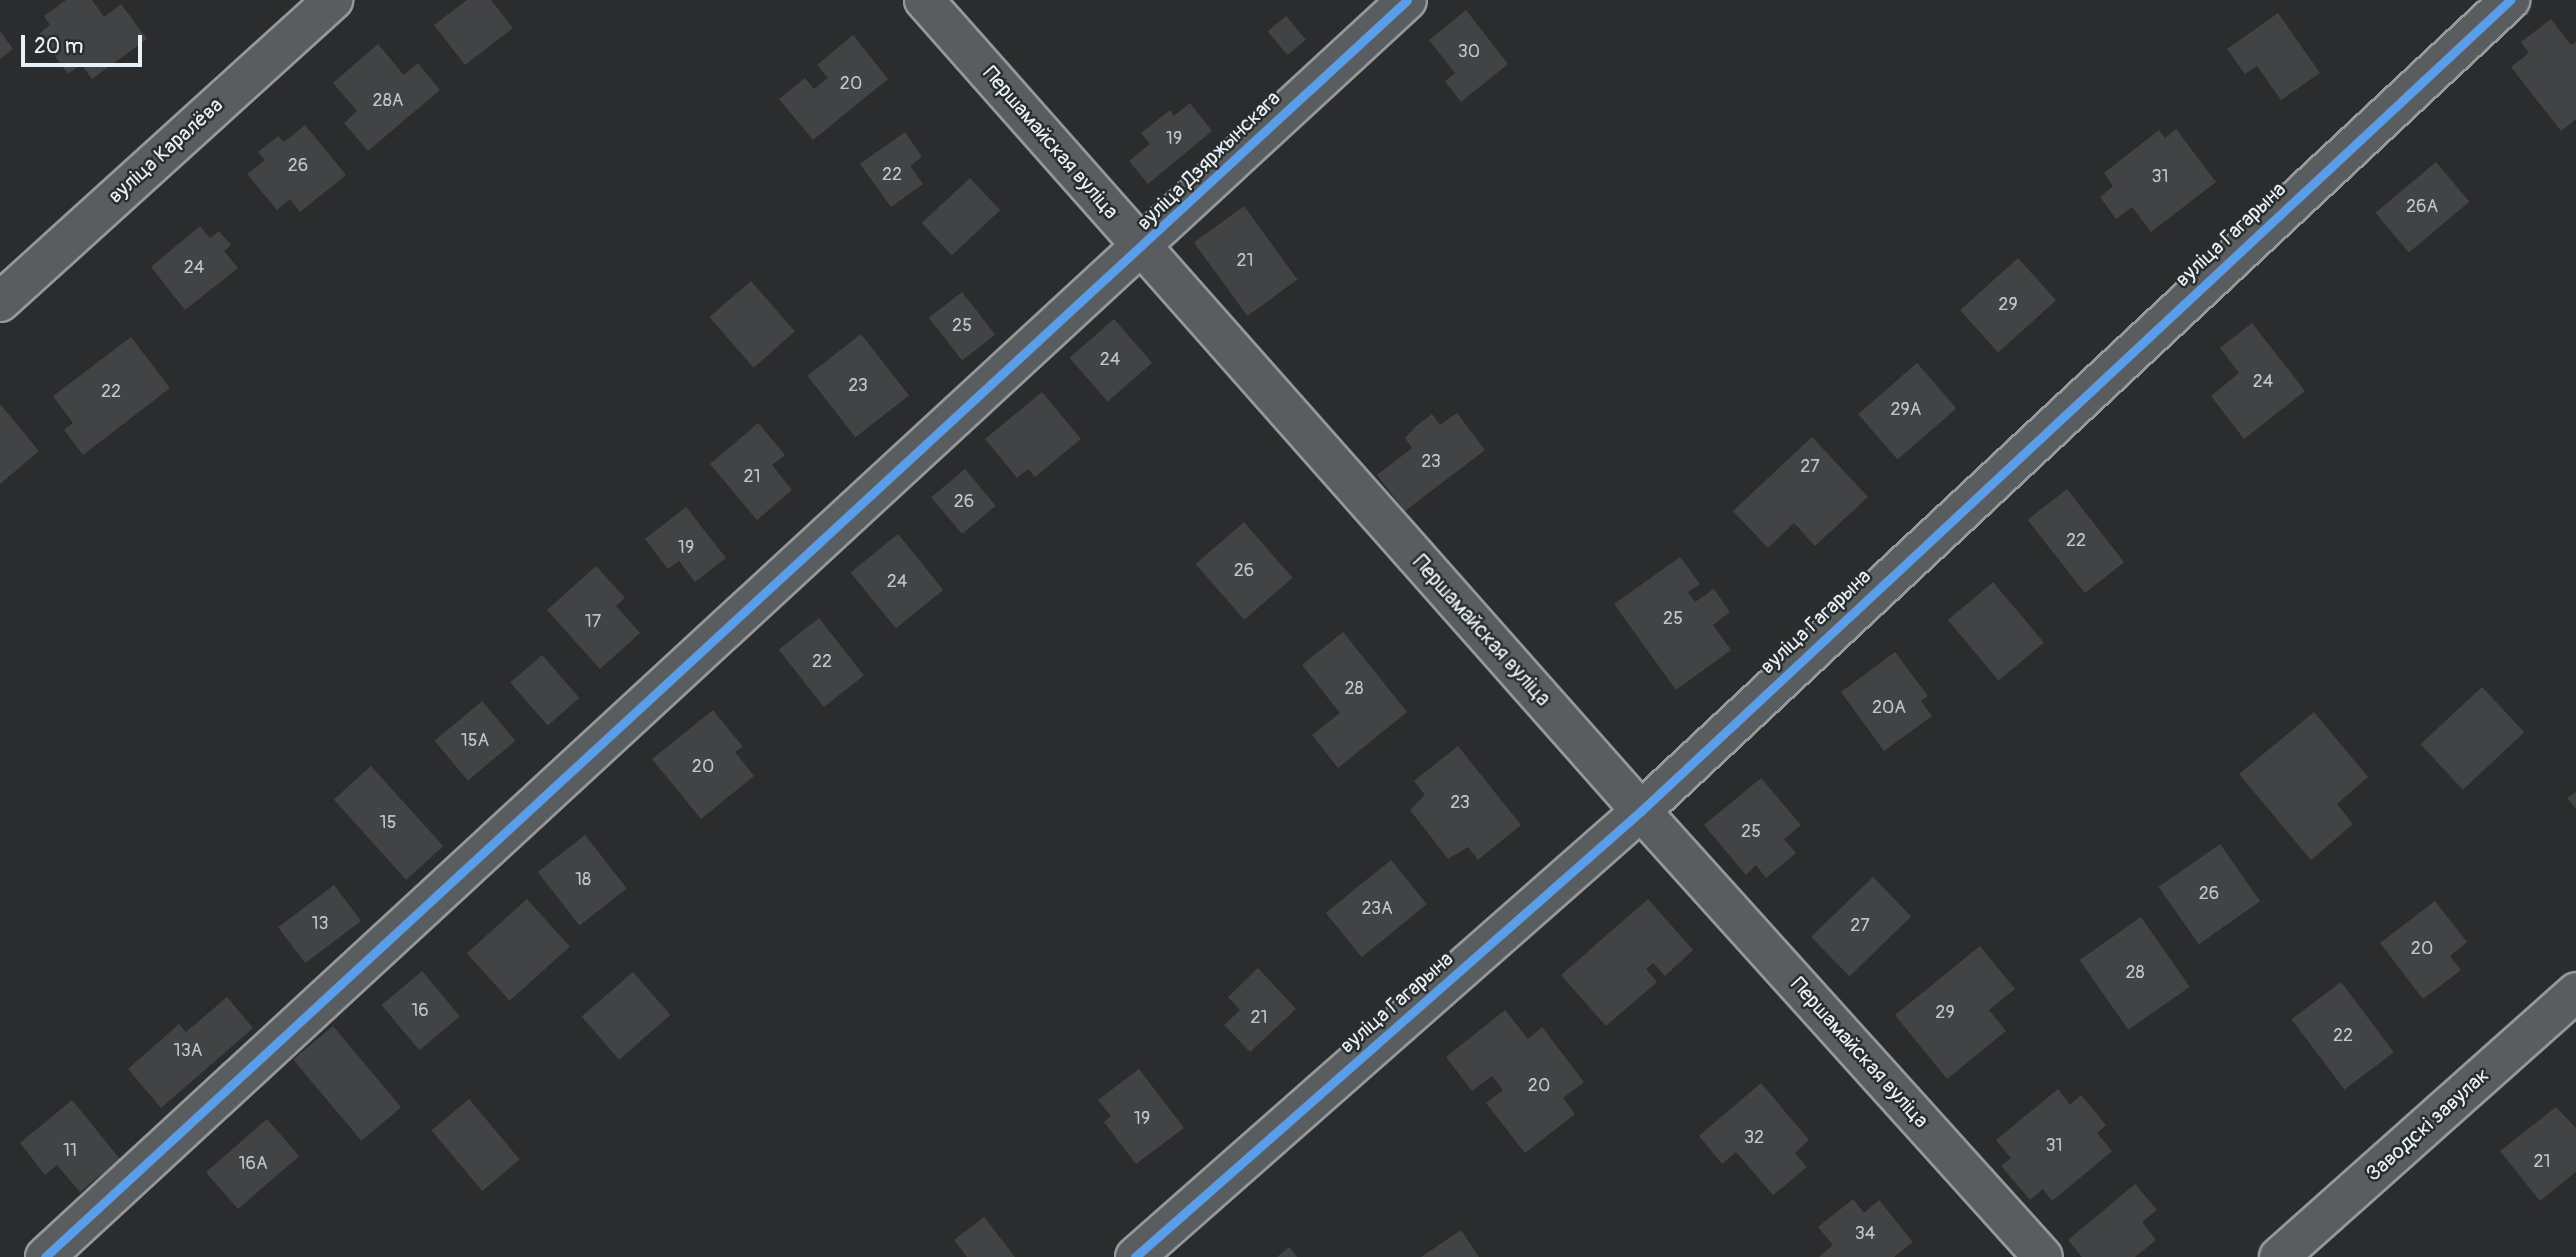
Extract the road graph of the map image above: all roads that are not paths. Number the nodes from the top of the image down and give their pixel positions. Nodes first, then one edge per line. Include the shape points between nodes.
1 (333, 0) edge
2 (924, 0) edge
3 (1407, 0) edge
4 (2510, 0) edge
5 (1142, 249) junction
6 (0, 302) edge
7 (1641, 811) junction
8 (2576, 992) edge
9 (46, 1257) edge
10 (1135, 1257) edge
11 (2043, 1257) edge
12 (2279, 1257) edge

1 - 6 street, вуліца Каралёва
2 - 5 street, Першамайская вуліца
3 - 5 street, вуліца Дзяржынскага via 1169,216
4 - 7 street, вуліца Гагарына
5 - 7 street, Першамайская вуліца
5 - 9 street, вуліца Дзяржынскага
7 - 10 street, вуліца Гагарына
7 - 11 street, Першамайская вуліца
8 - 12 street, Заводскі завулак

